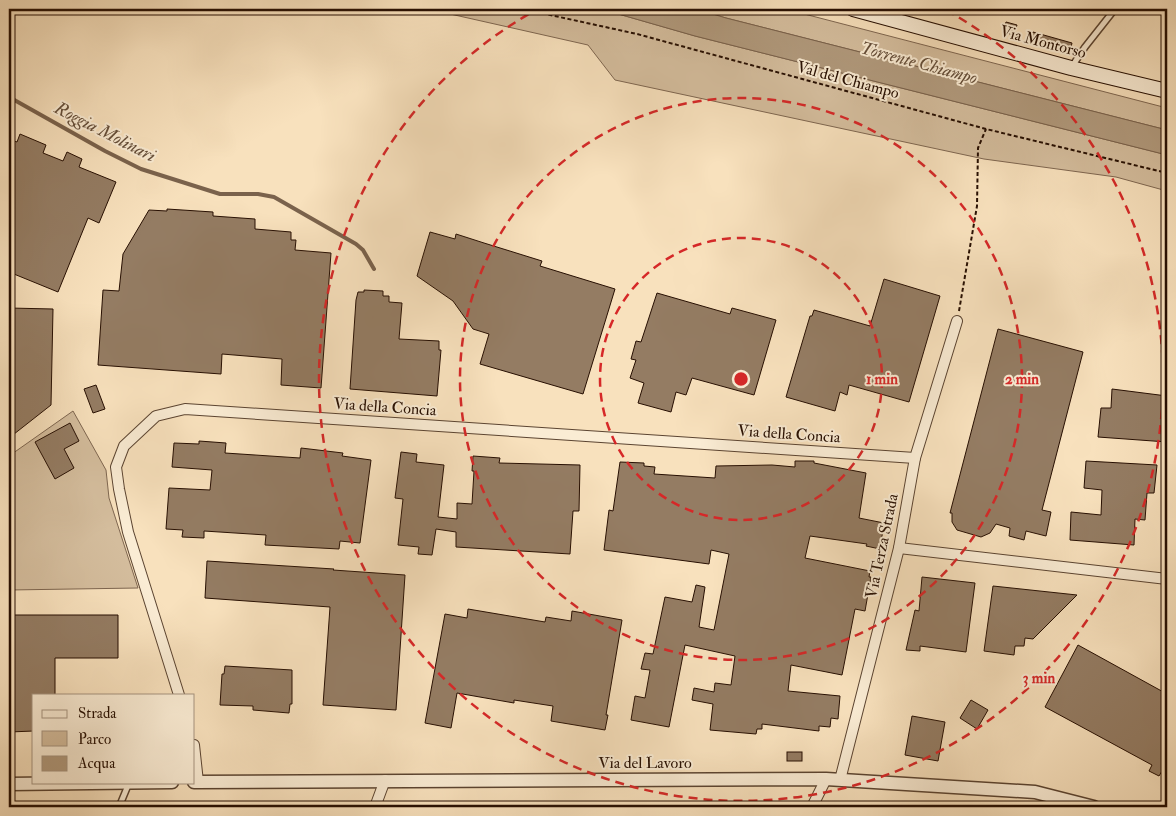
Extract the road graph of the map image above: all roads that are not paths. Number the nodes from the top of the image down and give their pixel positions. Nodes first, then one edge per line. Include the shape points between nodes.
1 (853, 9) edge
2 (1115, 9) edge
3 (1071, 68) junction
4 (1167, 91) edge
5 (956, 320) road end
6 (915, 458) junction
7 (899, 548) junction
8 (1167, 579) edge
9 (179, 694) edge
10 (195, 764) edge
11 (826, 779) junction
12 (385, 780) junction
13 (840, 780) junction
14 (196, 782) edge
15 (9, 784) edge
16 (32, 784) edge
17 (129, 784) edge
18 (120, 807) edge
19 (375, 807) edge
20 (812, 807) edge
21 (1094, 807) edge

1 - 3 main road, Via Montorso
2 - 3 lane
3 - 4 main road, Via Montorso
5 - 6 street, Via Terza Strada
6 - 7 street, Via Terza Strada
6 - 9 street, Via della Concia via 185,409 156,416 124,446 116,467 128,532
7 - 8 street
7 - 13 street, Via Terza Strada
10 - 14 street
11 - 12 street, Via del Lavoro
11 - 13 street, Via del Lavoro
11 - 20 street
12 - 14 street, Via del Lavoro
12 - 19 street
13 - 21 street, Via del Lavoro via 1035,792
15 - 16 street
17 - 18 lane

